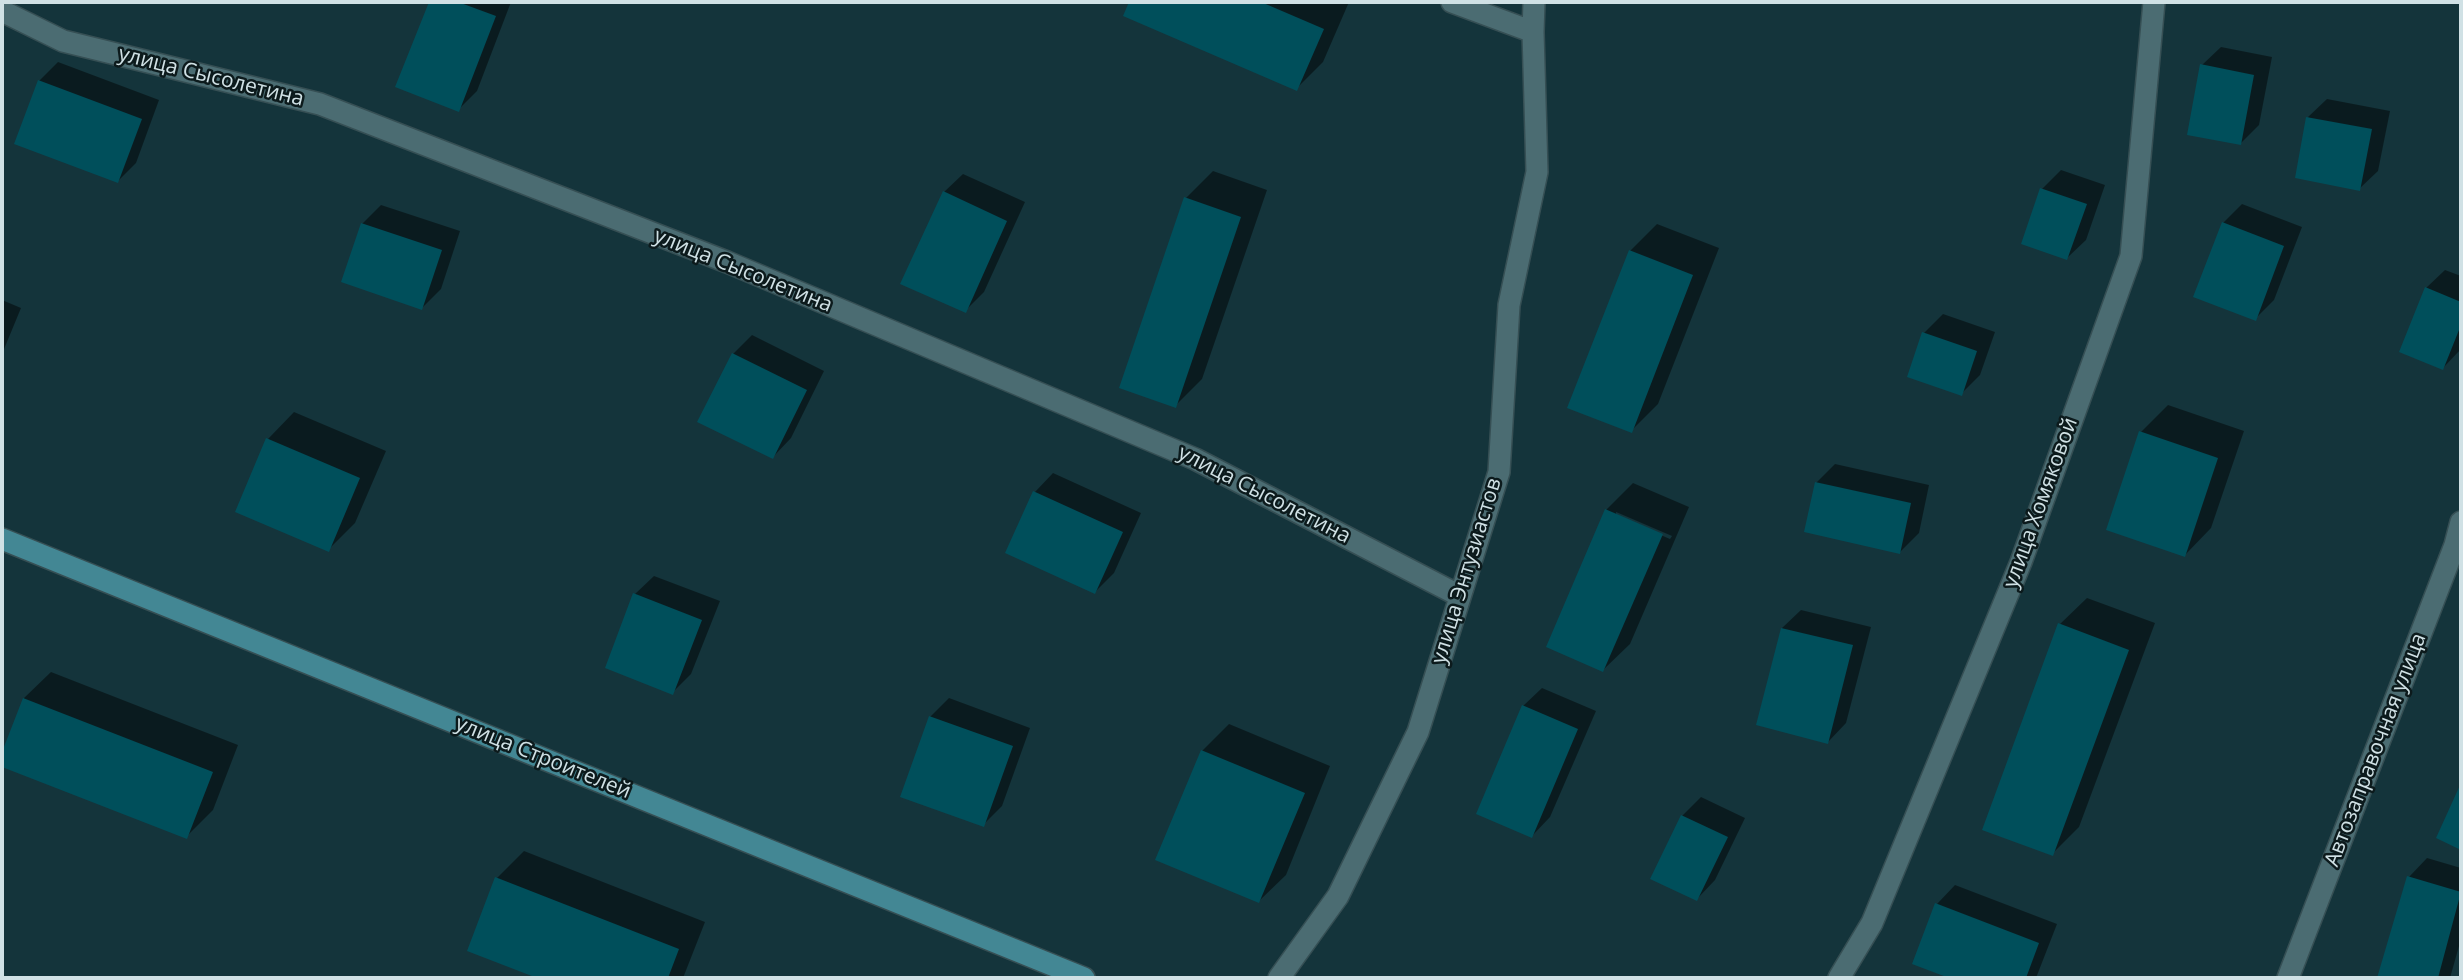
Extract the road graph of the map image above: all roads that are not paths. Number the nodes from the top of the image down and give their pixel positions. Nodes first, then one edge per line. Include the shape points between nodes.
1 (1452, 2) edge
2 (1534, 2) edge
3 (2154, 2) edge
4 (4, 11) edge
5 (1533, 32) junction
6 (2461, 522) edge
7 (2, 539) edge
8 (1460, 596) junction
9 (1084, 978) edge
10 (1279, 978) edge
11 (1839, 978) edge
12 (2288, 978) edge

1 - 5 street
2 - 5 street, улица Энтузиастов
3 - 11 street, улица Хомяковой via 2131,256 2021,562 1872,923
4 - 8 street, улица Сысолетина via 63,41 320,104 727,262 1195,459
5 - 8 street, улица Энтузиастов via 1537,172 1509,305 1499,472
6 - 12 street, Автозаправочная улица
7 - 9 main road, улица Строителей
8 - 10 street, улица Энтузиастов via 1418,732 1338,895

